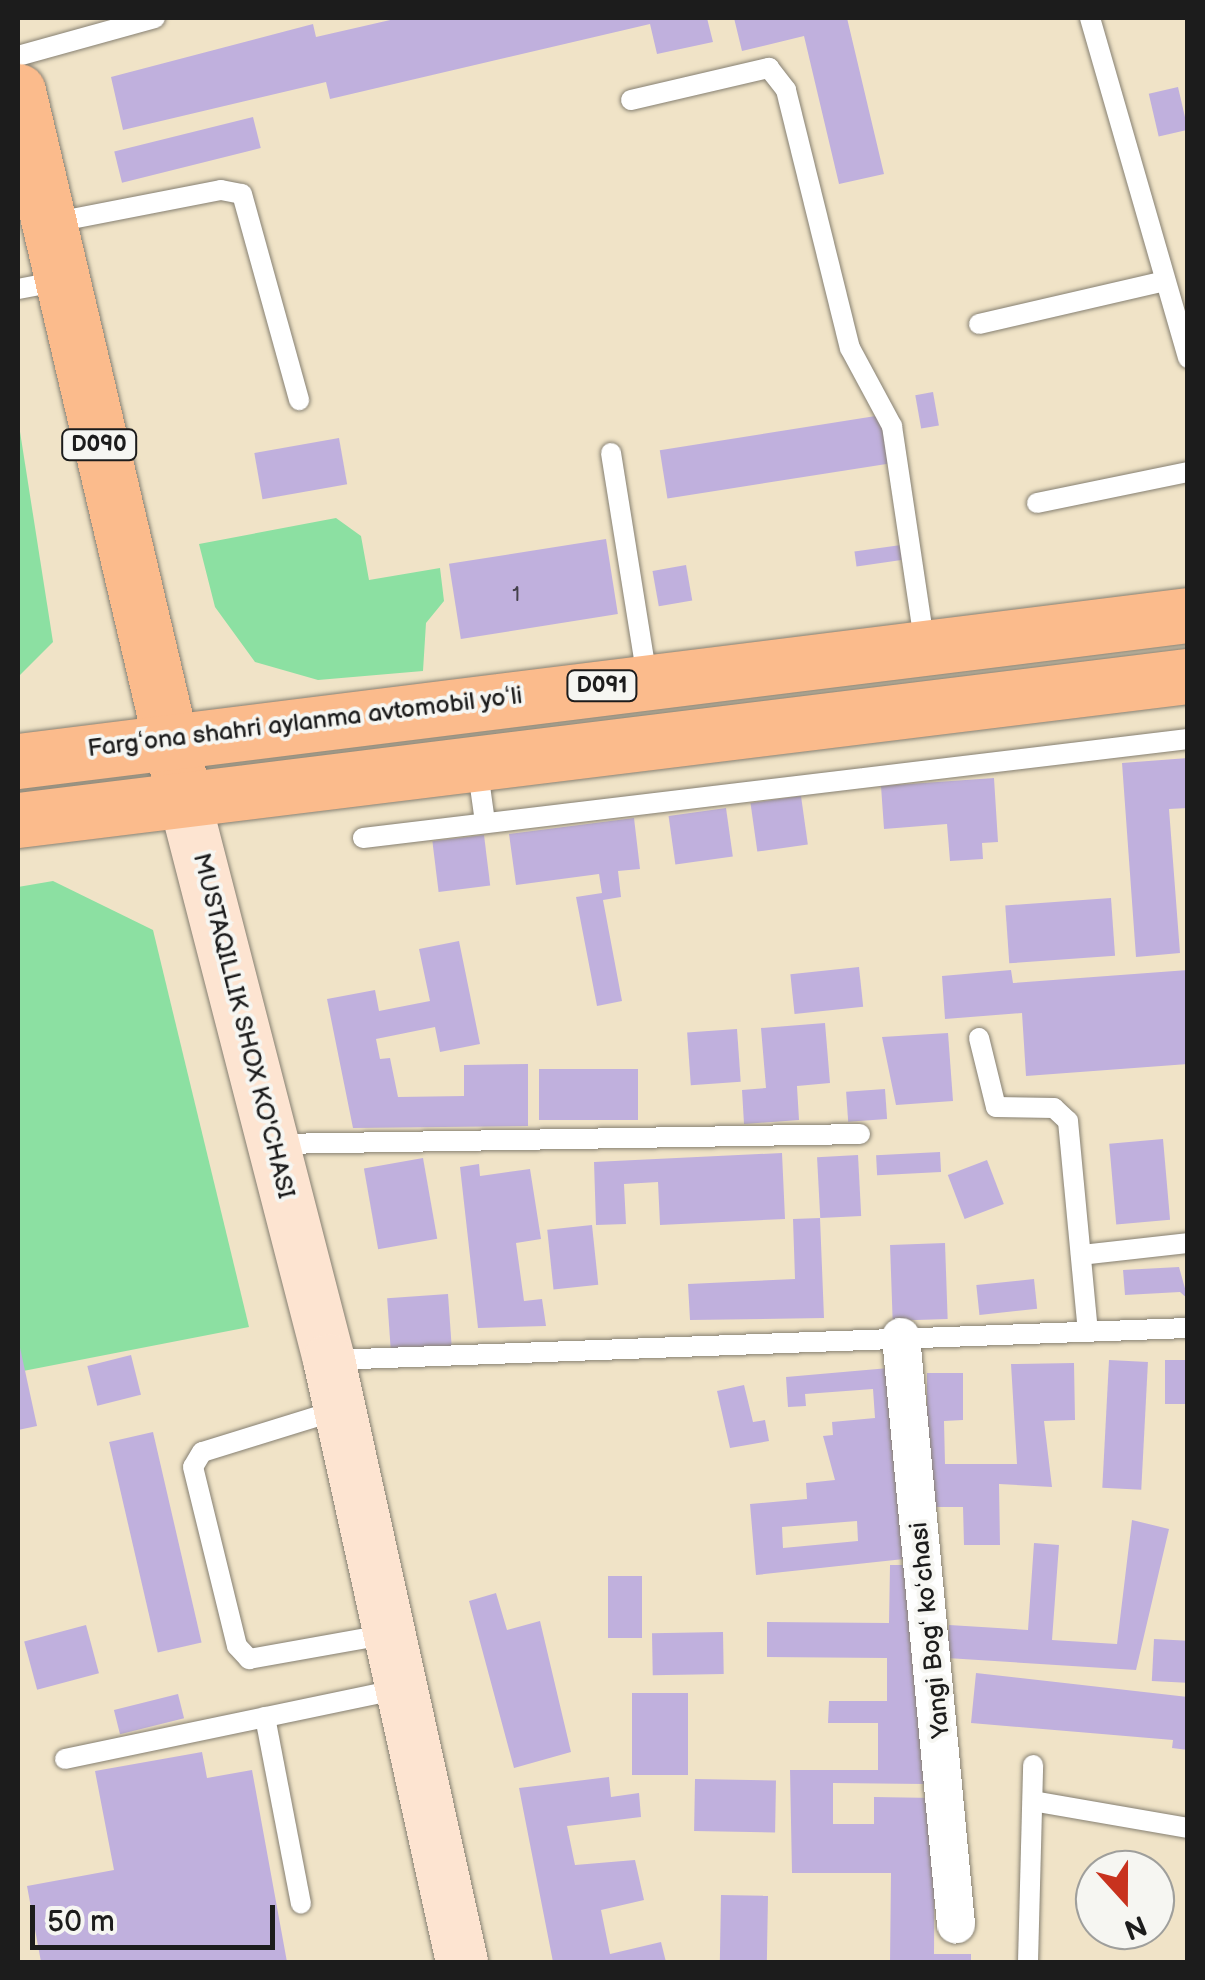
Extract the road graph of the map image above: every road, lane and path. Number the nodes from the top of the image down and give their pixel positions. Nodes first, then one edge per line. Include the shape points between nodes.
1 (155, 18) edge
2 (1090, 18) edge
3 (18, 56) edge
4 (18, 91) edge
5 (630, 100) dead end
6 (48, 224) junction
7 (1164, 281) junction
8 (40, 285) edge
9 (979, 324) dead end
10 (1188, 358) edge
11 (299, 400) dead end
12 (612, 453) dead end
13 (1188, 472) edge
14 (1037, 503) dead end
15 (1188, 616) edge
16 (925, 647) junction
17 (1188, 676) edge
18 (648, 681) junction
19 (1188, 738) edge
20 (167, 739) junction
21 (18, 761) edge
22 (476, 762) junction
23 (184, 798) junction
24 (18, 820) edge
25 (485, 822) junction
26 (363, 838) dead end
27 (979, 1038) dead end
28 (860, 1134) dead end
29 (273, 1144) junction
30 (1188, 1244) edge
31 (1080, 1254) junction
32 (1188, 1328) edge
33 (1088, 1331) junction
34 (901, 1337) junction
35 (329, 1360) junction
36 (340, 1410) junction
37 (390, 1634) junction
38 (402, 1688) junction
39 (264, 1717) junction
40 (65, 1760) dead end
41 (1033, 1766) dead end
42 (1033, 1801) junction
43 (1188, 1828) edge
44 (301, 1904) dead end
45 (956, 1924) dead end
46 (462, 1962) edge
47 (1028, 1962) edge

1 - 3 lane
2 - 7 lane
4 - 6 main road, MUSTAQILLIK SHOX KO'CHASI / D090
5 - 16 lane via 769,68 786,90 850,348 892,426
6 - 8 main road, MUSTAQILLIK SHOX KO'CHASI / D090
6 - 11 lane via 221,190 242,194
7 - 9 lane
7 - 10 lane
8 - 20 main road, MUSTAQILLIK SHOX KO'CHASI / D090
12 - 18 lane
13 - 14 lane
15 - 16 main road, Fargʻona shahri aylanma avtomobil yoʻli / D091
16 - 18 main road, Fargʻona shahri aylanma avtomobil yoʻli / D091
17 - 22 main road
18 - 20 main road, Fargʻona shahri aylanma avtomobil yoʻli / D091
19 - 25 lane
20 - 21 main road, Fargʻona shahri aylanma avtomobil yoʻli / D091
20 - 23 main road, MUSTAQILLIK SHOX KO'CHASI / D090
22 - 23 main road
22 - 25 lane
23 - 24 main road
23 - 29 main road, MUSTAQILLIK SHOX KO'CHASI
25 - 26 lane
27 - 31 lane via 996,1107 1054,1108 1068,1120
28 - 29 lane
29 - 35 main road, MUSTAQILLIK SHOX KO'CHASI
30 - 31 lane
31 - 33 lane
32 - 33 lane
33 - 34 lane
34 - 35 lane
34 - 45 street, Yangi Bogʻ koʻchasi
35 - 36 main road, MUSTAQILLIK SHOX KO'CHASI
36 - 37 main road, MUSTAQILLIK SHOX KO'CHASI
36 - 37 lane via 202,1452 192,1467 237,1646 248,1659
37 - 38 main road, MUSTAQILLIK SHOX KO'CHASI
38 - 39 lane
38 - 46 main road, MUSTAQILLIK SHOX KO'CHASI
39 - 40 lane
39 - 44 lane
41 - 42 lane
42 - 43 lane
42 - 47 lane

